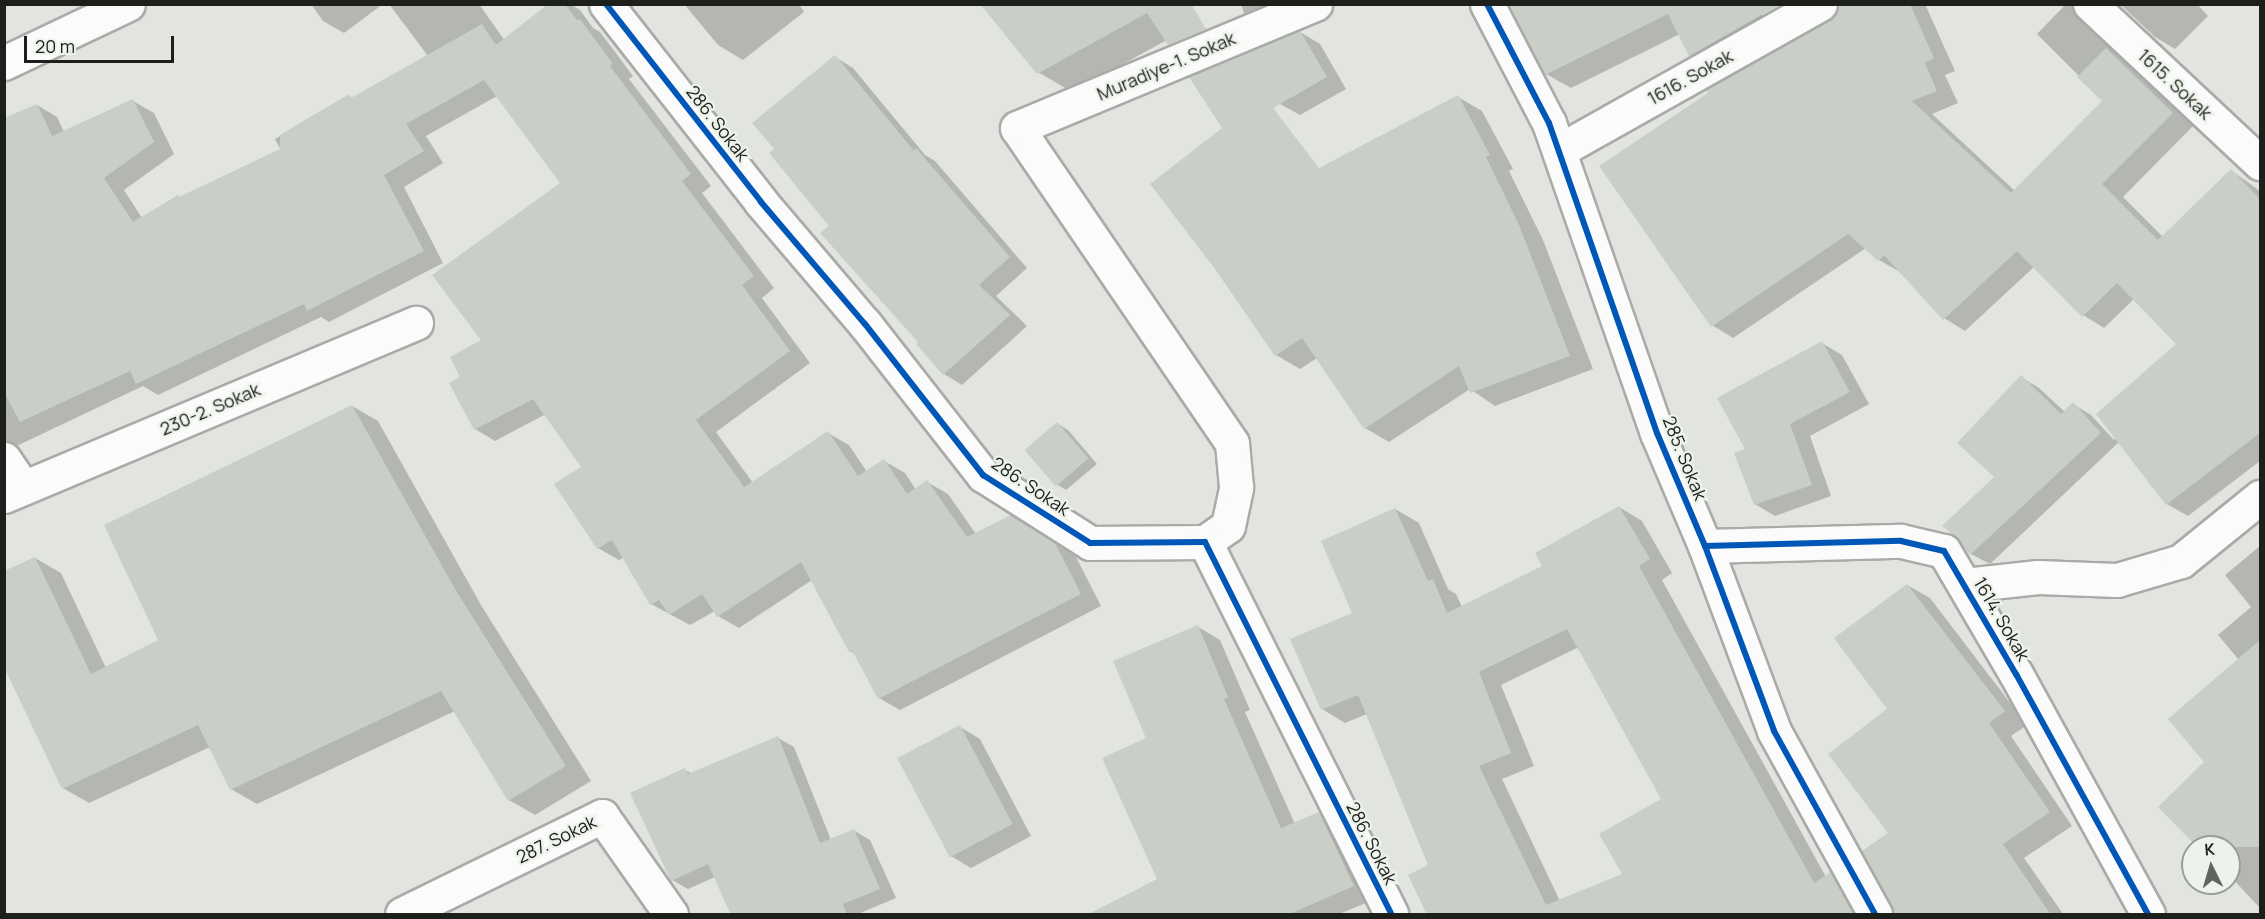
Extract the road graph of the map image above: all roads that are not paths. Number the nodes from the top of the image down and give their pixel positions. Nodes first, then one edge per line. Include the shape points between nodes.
1 (606, 4) edge
2 (1315, 4) edge
3 (1487, 4) edge
4 (1820, 4) edge
5 (2090, 4) edge
6 (120, 6) edge
7 (4, 63) edge
8 (1560, 150) junction
9 (2260, 163) edge
10 (417, 323) dead end
11 (4, 459) edge
12 (14, 491) edge
13 (2260, 497) edge
14 (1205, 542) junction
15 (1705, 546) junction
16 (1965, 585) junction
17 (402, 915) edge
18 (671, 915) edge
19 (1391, 915) edge
20 (1875, 915) edge
21 (2148, 915) edge

1 - 14 street, 286. Sokak via 983,475 1089,543
2 - 14 street, Muradiye-1. Sokak via 1017,128 1232,443 1236,487 1228,526
3 - 8 street, 285. Sokak
4 - 8 street, 1616. Sokak
5 - 9 street, 1615. Sokak
6 - 7 street
8 - 15 street, 285. Sokak via 1657,433
10 - 12 street, 230-2. Sokak
11 - 12 street
13 - 16 street via 2181,561 2117,580 2038,576
14 - 19 street, 286. Sokak
15 - 16 street, 1614. Sokak via 1901,541 1944,551
15 - 20 street, 285. Sokak via 1774,730
16 - 21 street, 1614. Sokak
17 - 18 street, 287. Sokak via 602,816

